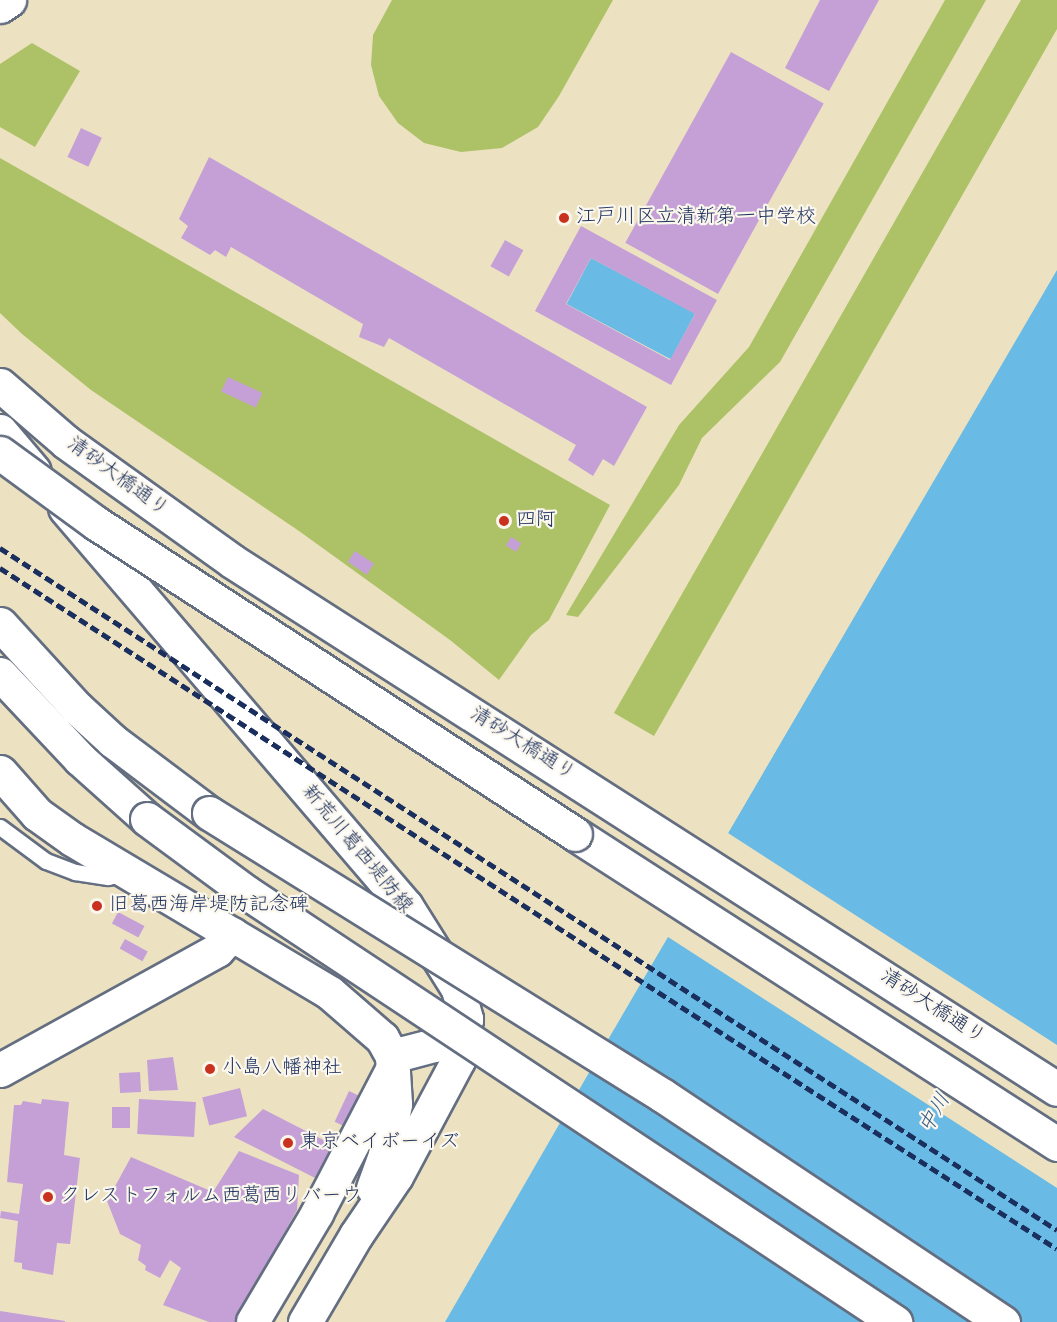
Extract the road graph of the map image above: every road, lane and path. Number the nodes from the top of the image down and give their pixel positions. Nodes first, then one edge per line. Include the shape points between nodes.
1 (9, 0) edge
2 (0, 6) edge
3 (0, 386) edge
4 (0, 431) edge
5 (0, 453) edge
6 (0, 624) edge
7 (0, 674) edge
8 (0, 772) edge
9 (0, 827) edge
10 (125, 872) junction
11 (231, 934) junction
12 (466, 1019) junction
13 (392, 1063) junction
14 (0, 1070) edge
15 (1057, 1089) edge
16 (1057, 1144) edge
17 (357, 1235) junction
18 (254, 1322) edge
19 (305, 1322) edge
20 (895, 1322) edge
21 (1003, 1322) edge

1 - 2 main road
3 - 15 main road, 清砂大橋通り via 75,448 232,561
4 - 12 main road, 新荒川葛西堤防線 via 406,906 450,972
5 - 16 main road, bridge via 96,523 339,682
6 - 21 main road, bridge via 113,741 209,813 662,1095
7 - 20 main road, bridge via 81,759 147,819 246,892
8 - 10 main road via 38,814
9 - 10 lane via 46,861 75,872 108,877
10 - 11 main road
11 - 13 main road via 330,993 372,1027
11 - 14 main road via 217,950
12 - 13 main road via 447,1038
12 - 17 main road, 新荒川葛西堤防線 via 458,1060 447,1082 396,1176
13 - 17 main road via 395,1104 385,1155
13 - 18 street via 317,1214
17 - 19 main road, 新荒川葛西堤防線

